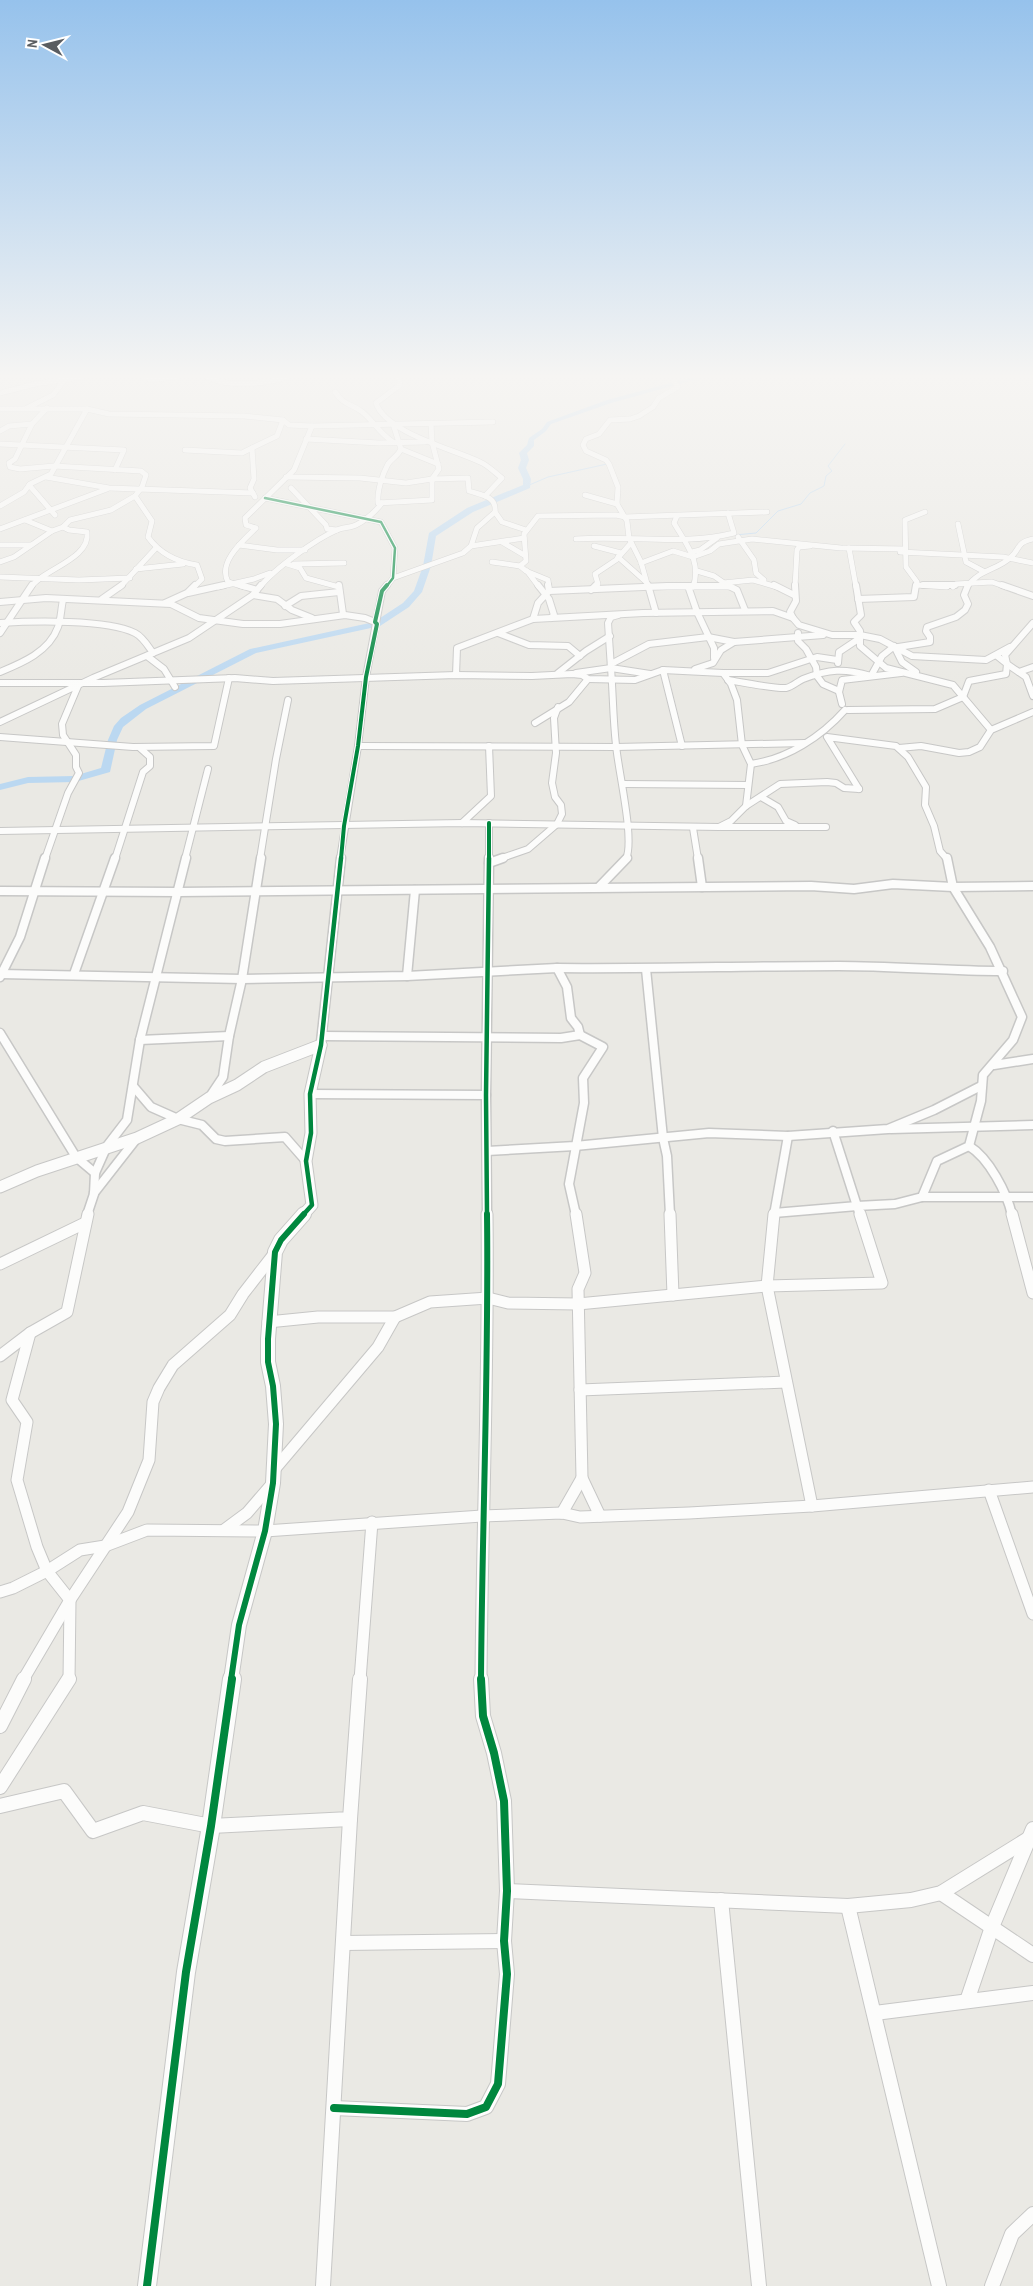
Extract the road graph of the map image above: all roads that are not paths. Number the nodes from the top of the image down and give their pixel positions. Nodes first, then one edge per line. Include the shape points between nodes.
1 (32, 484) edge
2 (84, 484) edge
3 (143, 484) edge
4 (252, 484) edge
5 (279, 484) edge
6 (381, 484) edge
7 (432, 484) edge
8 (468, 484) edge
9 (497, 484) edge
10 (617, 484) edge
11 (29, 485) junction
12 (109, 488) junction
13 (142, 488) junction
14 (291, 488) dead end
15 (253, 493) junction
16 (585, 495) dead end
17 (135, 496) junction
18 (485, 496) junction
19 (265, 498) junction
20 (382, 503) junction
21 (258, 504) junction
22 (617, 504) junction
23 (0, 506) edge
24 (308, 507) junction
25 (495, 512) junction
26 (767, 512) dead end
27 (925, 512) dead end
28 (54, 513) junction
29 (728, 513) junction
30 (677, 516) junction
31 (625, 517) junction
32 (365, 518) junction
33 (24, 520) junction
34 (70, 520) junction
35 (958, 524) dead end
36 (63, 527) junction
37 (0, 529) edge
38 (52, 530) junction
39 (336, 530) junction
40 (526, 530) junction
41 (734, 533) junction
42 (718, 537) junction
43 (524, 538) junction
44 (1033, 538) edge
45 (576, 539) dead end
46 (740, 540) junction
47 (630, 541) junction
48 (684, 541) junction
49 (502, 542) junction
50 (791, 542) junction
51 (31, 544) junction
52 (0, 545) edge
53 (238, 545) junction
54 (471, 546) junction
55 (594, 546) dead end
56 (156, 548) junction
57 (841, 548) junction
58 (848, 548) junction
59 (305, 550) junction
60 (905, 551) junction
61 (797, 554) junction
62 (524, 555) junction
63 (619, 555) junction
64 (692, 555) junction
65 (964, 557) junction
66 (1012, 558) junction
67 (0, 562) edge
68 (492, 562) dead end
69 (344, 563) dead end
70 (641, 563) junction
71 (1033, 563) edge
72 (183, 564) junction
73 (287, 564) junction
74 (294, 564) junction
75 (520, 566) junction
76 (136, 569) junction
77 (526, 571) junction
78 (697, 571) junction
79 (983, 571) junction
80 (275, 572) junction
81 (0, 577) edge
82 (130, 578) junction
83 (393, 578) junction
84 (41, 579) junction
85 (765, 580) junction
86 (231, 583) junction
87 (967, 584) junction
88 (647, 585) junction
89 (726, 585) junction
90 (916, 585) junction
91 (690, 586) junction
92 (592, 590) junction
93 (255, 592) junction
94 (339, 592) junction
95 (187, 593) junction
96 (546, 593) junction
97 (794, 595) junction
98 (1033, 596) edge
99 (63, 600) junction
100 (100, 600) junction
101 (858, 600) junction
102 (23, 601) junction
103 (0, 602) edge
104 (163, 604) junction
105 (285, 606) junction
106 (792, 606) junction
107 (292, 610) junction
108 (745, 610) junction
109 (773, 611) junction
110 (696, 612) junction
111 (656, 613) junction
112 (343, 614) junction
113 (623, 614) junction
114 (312, 618) junction
115 (551, 618) junction
116 (793, 618) junction
117 (534, 619) junction
118 (214, 621) junction
119 (295, 622) junction
120 (375, 622) junction
121 (0, 623) edge
122 (8, 623) junction
123 (1033, 623) edge
124 (58, 624) junction
125 (799, 625) junction
126 (0, 633) edge
127 (498, 633) junction
128 (832, 635) junction
129 (610, 636) junction
130 (798, 636) junction
131 (708, 637) junction
132 (860, 637) junction
133 (734, 642) junction
134 (1010, 647) junction
135 (894, 648) junction
136 (150, 655) junction
137 (580, 656) junction
138 (998, 656) junction
139 (714, 658) junction
140 (811, 659) junction
141 (837, 660) junction
142 (21, 662) junction
143 (879, 662) junction
144 (1007, 664) junction
145 (611, 666) junction
146 (1033, 667) edge
147 (840, 669) junction
148 (663, 670) junction
149 (693, 670) junction
150 (908, 671) junction
151 (0, 672) edge
152 (892, 672) junction
153 (1019, 672) junction
154 (723, 673) junction
155 (572, 674) junction
156 (650, 674) junction
157 (456, 675) junction
158 (553, 675) junction
159 (817, 676) junction
160 (1001, 676) junction
161 (366, 677) junction
162 (1030, 677) edge
163 (229, 678) junction
164 (588, 679) junction
165 (610, 680) junction
166 (728, 680) junction
167 (842, 680) junction
168 (0, 683) edge
169 (14, 683) junction
170 (174, 683) junction
171 (82, 684) junction
172 (839, 691) junction
173 (1033, 696) edge
174 (963, 697) junction
175 (288, 700) dead end
176 (558, 707) junction
177 (845, 708) junction
178 (1033, 712) edge
179 (0, 722) edge
180 (535, 723) dead end
181 (991, 730) junction
182 (0, 736) edge
183 (67, 742) junction
184 (805, 743) junction
185 (742, 745) junction
186 (358, 746) junction
187 (489, 746) junction
188 (556, 746) junction
189 (682, 746) junction
190 (616, 747) junction
191 (140, 748) junction
192 (899, 748) junction
193 (751, 764) junction
194 (208, 769) dead end
195 (623, 784) junction
196 (748, 785) junction
197 (761, 797) junction
198 (746, 806) junction
199 (462, 823) junction
200 (489, 823) junction
201 (557, 824) junction
202 (627, 825) junction
203 (344, 826) junction
204 (719, 827) junction
205 (797, 827) junction
206 (124, 828) junction
207 (193, 828) junction
208 (265, 828) junction
209 (693, 828) junction
210 (826, 828) dead end
211 (56, 830) junction
212 (0, 831) edge
213 (489, 863) junction
214 (1033, 886) edge
215 (702, 887) junction
216 (954, 887) junction
217 (599, 888) junction
218 (338, 889) junction
219 (490, 889) junction
220 (105, 890) junction
221 (256, 890) junction
222 (415, 890) junction
223 (0, 891) edge
224 (34, 891) junction
225 (178, 892) junction
226 (557, 968) junction
227 (646, 969) junction
228 (1003, 971) junction
229 (488, 972) junction
230 (74, 974) junction
231 (1, 975) edge
232 (328, 976) junction
233 (407, 976) junction
234 (157, 977) junction
235 (242, 979) junction
236 (0, 1033) edge
237 (580, 1035) junction
238 (229, 1036) junction
239 (488, 1036) junction
240 (140, 1040) junction
241 (321, 1041) junction
242 (3, 1044) edge
243 (1033, 1059) edge
244 (994, 1065) junction
245 (133, 1086) junction
246 (981, 1086) junction
247 (310, 1094) junction
248 (486, 1095) junction
249 (209, 1098) junction
250 (178, 1119) junction
251 (1033, 1124) edge
252 (975, 1128) junction
253 (888, 1129) junction
254 (833, 1131) junction
255 (788, 1136) junction
256 (137, 1138) junction
257 (663, 1138) junction
258 (107, 1146) junction
259 (574, 1146) junction
260 (969, 1146) junction
261 (486, 1151) junction
262 (76, 1157) junction
263 (306, 1161) junction
264 (95, 1173) junction
265 (0, 1187) edge
266 (94, 1194) junction
267 (1033, 1197) edge
268 (922, 1198) junction
269 (1008, 1198) junction
270 (857, 1206) junction
271 (774, 1213) junction
272 (85, 1223) junction
273 (276, 1252) junction
274 (0, 1264) edge
275 (1030, 1275) edge
276 (767, 1286) junction
277 (1033, 1293) edge
278 (673, 1295) junction
279 (488, 1298) junction
280 (578, 1304) junction
281 (395, 1317) junction
282 (268, 1322) junction
283 (30, 1333) junction
284 (0, 1356) edge
285 (786, 1382) junction
286 (580, 1390) junction
287 (273, 1477) junction
288 (582, 1478) junction
289 (1033, 1487) edge
290 (989, 1490) junction
291 (812, 1506) junction
292 (562, 1513) junction
293 (482, 1516) junction
294 (600, 1516) junction
295 (372, 1522) junction
296 (224, 1530) junction
297 (265, 1531) junction
298 (105, 1546) junction
299 (47, 1571) junction
300 (0, 1592) edge
301 (70, 1600) junction
302 (1033, 1614) edge
303 (0, 1726) edge
304 (0, 1787) edge
305 (0, 1806) edge
306 (350, 1819) junction
307 (211, 1826) junction
308 (1032, 1834) edge
309 (507, 1891) junction
310 (941, 1893) junction
311 (721, 1900) junction
312 (848, 1906) junction
313 (992, 1927) junction
314 (504, 1942) junction
315 (344, 1943) junction
316 (1033, 1955) edge
317 (1033, 1993) edge
318 (968, 2001) junction
319 (875, 2013) junction
320 (334, 2108) junction
321 (1033, 2214) edge
322 (147, 2286) edge
323 (323, 2286) edge
324 (758, 2286) edge
325 (939, 2286) edge
326 (992, 2286) edge

1 - 11 street
2 - 12 street
3 - 13 street
4 - 15 street
5 - 19 street
6 - 20 street via 377,495 378,503
7 - 20 street via 432,500
8 - 18 street via 469,491
9 - 18 street
10 - 22 street
11 - 23 street via 24,492
11 - 28 street via 32,494
12 - 13 street
12 - 28 street
13 - 15 street
13 - 17 street
14 - 24 street
15 - 21 street
16 - 22 street
17 - 34 street via 106,512
17 - 56 street via 152,521 148,537
18 - 25 street via 493,500
19 - 21 street
19 - 24 street
20 - 32 street
21 - 53 street via 245,518 248,526 256,528
22 - 31 street
24 - 32 street
24 - 39 street via 326,525 326,529
25 - 40 street via 499,522
25 - 54 street via 477,528
26 - 29 street
27 - 60 street via 905,520
28 - 33 street
28 - 34 street
29 - 30 street
29 - 41 street
30 - 31 street
30 - 48 street via 674,523
31 - 40 street via 538,516
31 - 47 street
32 - 39 street via 348,528
32 - 83 street via 381,522 395,548
33 - 37 street
33 - 38 street
34 - 36 street
35 - 65 street
36 - 38 street
36 - 84 street via 86,532 88,538 69,561
38 - 51 street
39 - 59 street
40 - 43 street
41 - 42 street
41 - 46 street
42 - 48 street
42 - 64 street
43 - 49 street
43 - 62 street
44 - 66 street via 1019,543
45 - 47 street via 602,537
46 - 50 street
46 - 64 street
46 - 85 street via 754,560 756,572
47 - 48 street via 667,538
47 - 63 street
47 - 70 street
48 - 64 street
49 - 54 street
49 - 62 street
50 - 57 street
50 - 61 street
51 - 52 street
51 - 67 street
53 - 59 street
53 - 86 street via 227,561 225,577
54 - 83 street via 452,558
55 - 63 street
56 - 72 street
56 - 76 street
57 - 58 street
57 - 61 street via 806,546 800,547
58 - 60 street
58 - 101 street
59 - 73 street
60 - 65 street
60 - 90 street via 906,567
61 - 97 street
62 - 75 street via 526,561
63 - 88 street via 624,565
63 - 92 street via 595,574 598,584
64 - 70 street via 673,551
64 - 78 street
65 - 66 street
65 - 79 street via 972,567
66 - 71 street
66 - 79 street
68 - 75 street
69 - 74 street
70 - 88 street
72 - 76 street
72 - 95 street via 198,565 202,575 202,579
73 - 74 street
73 - 80 street
74 - 94 street via 303,570 306,578 340,585
75 - 77 street
76 - 82 street
77 - 96 street
77 - 96 street via 548,580
78 - 89 street via 714,576
78 - 91 street via 697,578
79 - 87 street
80 - 86 street
80 - 93 street
81 - 84 street
82 - 84 street
82 - 100 street via 116,592
83 - 120 street via 382,592
84 - 102 street via 33,583
85 - 89 street via 748,578
85 - 97 street
86 - 93 street
86 - 95 street
87 - 90 street via 953,587
87 - 98 street via 992,582
87 - 135 street via 964,595 968,604 966,611 927,627 930,642
88 - 91 street
88 - 92 street
88 - 111 street
89 - 91 street
89 - 108 street via 737,590
90 - 101 street via 914,597
91 - 110 street
92 - 96 street
93 - 105 street via 277,599
93 - 118 street
94 - 105 street via 301,596
94 - 112 street
95 - 104 street
96 - 115 street via 554,614
96 - 117 street via 535,607
97 - 106 street via 796,601
99 - 100 street
99 - 102 street via 32,598
99 - 124 street
100 - 104 street
101 - 132 street via 861,615 854,622
102 - 103 street
102 - 122 street
104 - 118 street via 181,606 191,615
105 - 107 street
106 - 109 street
106 - 116 street
107 - 114 street
107 - 119 street
108 - 109 street
108 - 110 street
109 - 116 street
110 - 111 street
110 - 131 street
111 - 113 street
112 - 114 street
112 - 120 street via 363,616
113 - 115 street
113 - 129 street via 611,617 608,623
114 - 119 street
115 - 117 street
116 - 125 street
117 - 127 street
118 - 119 street via 242,624
118 - 136 street via 189,638
120 - 161 street
121 - 122 street
122 - 124 street
122 - 126 street
123 - 134 street
124 - 136 street via 134,632 145,640
124 - 142 street via 51,640
125 - 128 street
125 - 130 street
127 - 137 street via 529,645 568,646
127 - 157 street via 457,648
128 - 130 street
128 - 132 street
129 - 137 street
129 - 145 street
130 - 133 street
130 - 140 street
131 - 133 street
131 - 139 street via 714,648
131 - 145 street via 649,644
132 - 135 street via 880,639
132 - 141 street via 839,652
132 - 143 street via 860,646
133 - 139 street
134 - 138 street
134 - 144 street via 1005,655
135 - 138 street via 912,656 986,660
135 - 143 street
135 - 150 street
135 - 152 street
136 - 170 street
136 - 171 street
137 - 158 street via 570,667
138 - 144 street
139 - 149 street via 714,663
140 - 141 street
140 - 154 street via 768,673
140 - 159 street
141 - 147 street
142 - 151 street
142 - 169 street
143 - 147 street via 871,676
143 - 152 street
144 - 153 street
144 - 160 street via 1006,674
145 - 155 street
145 - 156 street
145 - 165 street
146 - 153 street
147 - 159 street via 827,670
147 - 167 street
148 - 149 street
148 - 156 street
148 - 189 street
149 - 154 street
150 - 152 street
150 - 174 street via 953,685
152 - 167 street
153 - 162 street
154 - 166 street
155 - 158 street
155 - 164 street
156 - 165 street via 635,680
157 - 158 street
157 - 161 street
159 - 166 street via 787,688
159 - 172 street via 823,684
160 - 162 street
160 - 174 street via 969,681
161 - 163 street via 273,681
161 - 186 street
162 - 173 street
163 - 170 street
163 - 191 street via 214,746 184,750
164 - 165 street
164 - 176 street via 569,702
165 - 190 street
166 - 185 street via 737,700
167 - 172 street
168 - 169 street
169 - 171 street
170 - 171 street
171 - 179 street
171 - 183 street via 62,724
172 - 177 street
174 - 177 street via 935,709
174 - 181 street
175 - 208 street
176 - 180 street
176 - 188 street via 554,718
177 - 184 street via 828,729
178 - 181 street
181 - 192 street via 980,747 969,752 921,746
182 - 183 street
183 - 191 street
183 - 211 street via 76,755 79,773 68,793
184 - 185 street
184 - 193 street via 772,761
185 - 189 street
185 - 193 street
186 - 187 street
186 - 203 street
187 - 188 street
187 - 199 street via 491,796
188 - 190 street
188 - 201 street via 552,783 562,814
189 - 190 street
190 - 195 street
191 - 206 street via 150,757 150,766 143,772
192 - 197 street via 827,738 859,789 827,782 780,784
192 - 216 street via 926,787 925,805 940,851 947,857
193 - 196 street
194 - 207 street
195 - 196 street
195 - 202 street
196 - 198 street
197 - 198 street
197 - 205 street via 778,807 786,821
198 - 204 street via 731,821
199 - 200 street
199 - 203 street
200 - 201 street
200 - 213 street
201 - 202 street
201 - 213 street via 528,849
202 - 209 street
202 - 217 street via 627,858
203 - 208 street
203 - 218 street
204 - 205 street
204 - 209 street
205 - 210 street
206 - 207 street
206 - 211 street
206 - 220 street
207 - 208 street
207 - 225 street
208 - 221 street
209 - 215 street
211 - 212 street
211 - 224 street
213 - 219 street
214 - 216 street
215 - 216 street via 854,889 893,884
215 - 217 street
216 - 228 street
217 - 219 street
218 - 221 street
218 - 222 street
218 - 232 street
219 - 222 street
219 - 229 street
220 - 224 street
220 - 225 street
220 - 230 street
221 - 225 street
221 - 235 street
222 - 233 street
223 - 224 street
224 - 231 street via 20,937
225 - 234 street
226 - 227 street
226 - 229 street
226 - 237 street via 568,987 572,1018
227 - 228 street via 842,966
227 - 257 street
228 - 244 street via 1022,1024
229 - 233 street
229 - 239 street
230 - 231 street
230 - 234 street
232 - 233 street
232 - 235 street
232 - 241 street
234 - 235 street
234 - 240 street
235 - 238 street
236 - 242 street
237 - 239 street via 552,1038
237 - 259 street via 603,1047 583,1078 584,1103
238 - 240 street
238 - 249 street via 223,1077
239 - 241 street
239 - 248 street
240 - 245 street
241 - 247 street
241 - 249 street via 264,1067
242 - 262 street
243 - 244 street
244 - 246 street via 983,1075
245 - 250 street via 151,1107
245 - 258 street via 127,1120
246 - 252 street
246 - 253 street
247 - 248 street
247 - 263 street via 311,1133
248 - 261 street
249 - 250 street
250 - 256 street
250 - 263 street via 202,1125 216,1139 225,1141 285,1137
251 - 252 street
252 - 253 street
252 - 260 street
253 - 254 street
254 - 255 street
254 - 270 street
255 - 257 street via 709,1133
255 - 271 street
256 - 258 street
256 - 266 street
257 - 259 street
257 - 278 street via 667,1156
258 - 262 street
258 - 264 street
259 - 261 street
259 - 280 street via 569,1184 585,1273 578,1288
260 - 268 street via 937,1161
260 - 269 street via 979,1152
261 - 279 street
262 - 264 street
262 - 265 street
263 - 273 street via 312,1205 281,1240
264 - 266 street
266 - 272 street
267 - 269 street
268 - 269 street
268 - 270 street via 895,1204
269 - 275 street
270 - 271 street
270 - 276 street via 882,1283
271 - 276 street
272 - 274 street
272 - 283 street via 67,1312
273 - 282 street
273 - 298 street via 230,1315 173,1365 159,1388 153,1402 149,1460 128,1512
275 - 277 street
276 - 278 street
276 - 285 street
278 - 280 street
279 - 280 street via 508,1303
279 - 281 street via 430,1302
279 - 293 street
280 - 286 street
281 - 282 street via 318,1317
281 - 287 street via 378,1347
282 - 287 street via 268,1362 276,1424
283 - 284 street
283 - 299 street via 12,1400 27,1422 17,1480
285 - 286 street
285 - 291 street
286 - 288 street
287 - 296 street via 247,1513
287 - 297 street
288 - 292 street
288 - 294 street
289 - 290 street
290 - 291 street
290 - 302 street
291 - 294 street
292 - 293 street
292 - 294 street via 580,1517
293 - 295 street
293 - 309 street via 483,1716 504,1801
295 - 297 street
295 - 306 street
296 - 297 street
296 - 298 street via 146,1530
297 - 307 street via 239,1625
298 - 299 street via 80,1550
298 - 301 street
299 - 300 street
299 - 301 street
301 - 303 street
301 - 304 street via 69,1681
305 - 307 street via 64,1791 93,1831 143,1813
306 - 307 street
306 - 315 street
307 - 322 street via 186,1972
308 - 310 street
308 - 313 street
309 - 311 street
309 - 314 street
310 - 312 street via 912,1900
310 - 313 street
311 - 312 street
311 - 324 street
312 - 319 street
313 - 316 street
313 - 318 street
314 - 315 street
314 - 320 street via 507,1974 498,2084 486,2107 467,2114
315 - 320 street
317 - 318 street
318 - 319 street
319 - 325 street
320 - 323 street
321 - 326 street via 1012,2234

